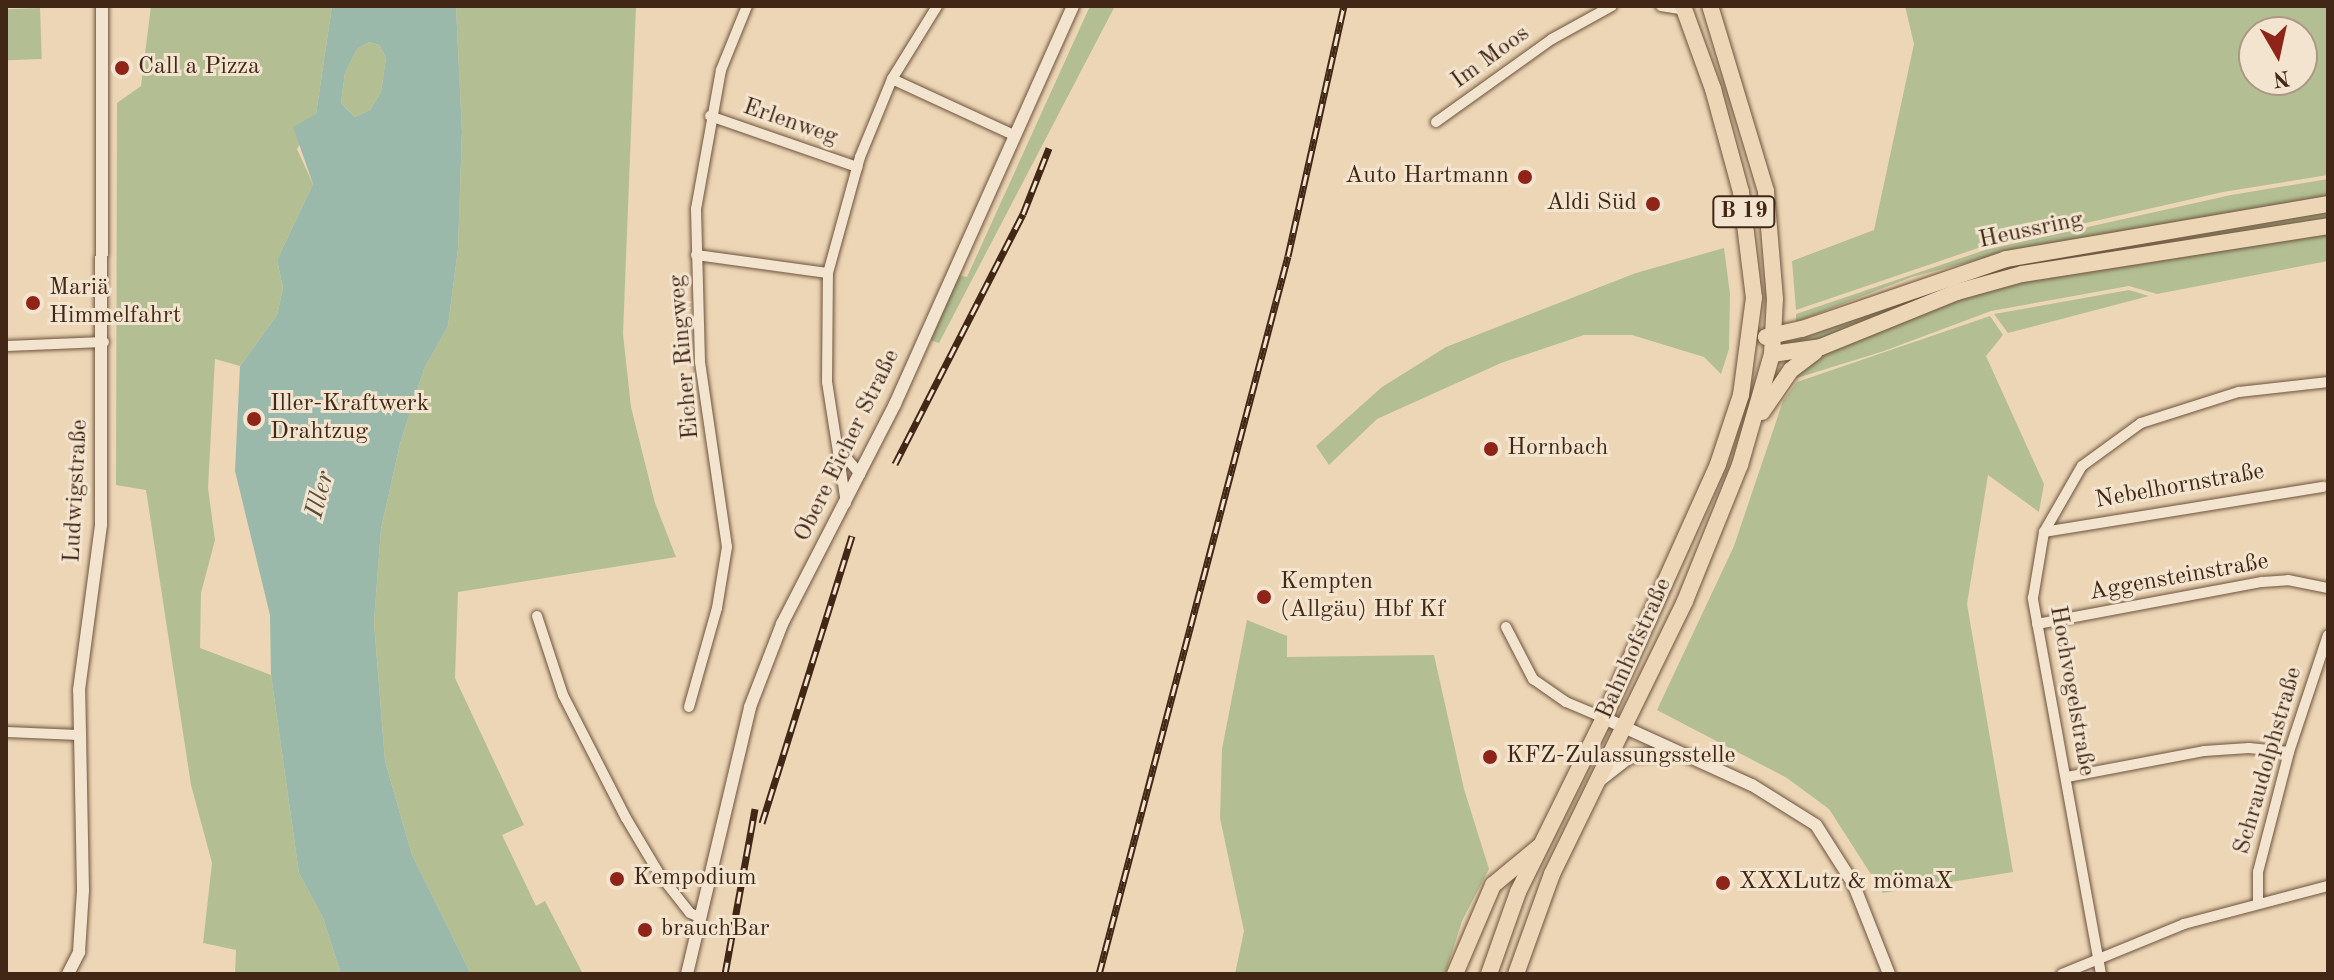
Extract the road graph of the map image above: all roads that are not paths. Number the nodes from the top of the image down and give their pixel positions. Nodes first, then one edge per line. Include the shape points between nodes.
1 (102, 6) edge
2 (747, 6) edge
3 (937, 6) edge
4 (1073, 6) edge
5 (1612, 6) edge
6 (1661, 6) edge
7 (1710, 6) edge
8 (1684, 8) edge
9 (892, 79) junction
10 (710, 116) junction
11 (1436, 122) dead end
12 (1014, 135) junction
13 (857, 167) junction
14 (2328, 204) edge
15 (2328, 226) edge
16 (696, 255) junction
17 (828, 273) junction
18 (1773, 336) junction
19 (1752, 339) junction
20 (104, 342) junction
21 (6, 346) edge
22 (1821, 347) junction
23 (1772, 354) junction
24 (2328, 382) edge
25 (1754, 423) junction
26 (837, 447) junction
27 (860, 474) junction
28 (2323, 487) dead end
29 (846, 507) junction
30 (2044, 532) junction
31 (2328, 588) edge
32 (537, 616) dead end
33 (2037, 624) junction
34 (1506, 627) dead end
35 (2328, 635) edge
36 (689, 707) dead end
37 (1604, 718) junction
38 (1626, 728) junction
39 (6, 732) edge
40 (79, 735) junction
41 (1680, 752) junction
42 (2289, 752) junction
43 (2067, 777) junction
44 (1599, 781) junction
45 (1540, 846) junction
46 (2328, 886) edge
47 (2258, 901) junction
48 (701, 918) junction
49 (2098, 957) junction
50 (68, 974) edge
51 (687, 974) edge
52 (1455, 974) edge
53 (1489, 974) edge
54 (1516, 974) edge
55 (1889, 974) edge
56 (2062, 974) edge
57 (2101, 974) edge

1 - 20 street, Ludwigstraße
2 - 10 street, Eicher Ringweg via 728,47
3 - 9 street
4 - 12 street, Obere Eicher Straße
5 - 11 street, Im Moos via 1552,39
6 - 8 street
7 - 18 main road, B 19 via 1766,191
8 - 19 main road, B 19 via 1741,192 1752,276
9 - 12 street
9 - 13 street
10 - 13 street, Erlenweg
10 - 16 street, Eicher Ringweg via 696,209
12 - 27 street, Obere Eicher Straße
13 - 17 street
14 - 18 main road, Heussring via 2006,259
15 - 22 main road, Heussring via 2022,274 1957,292
16 - 17 street
16 - 36 street, Eicher Ringweg via 700,362 727,547 717,608
17 - 26 street via 826,367
18 - 19 main road, Heussring
18 - 23 main road, Bahnhofstraße / B 19
19 - 23 main road
19 - 37 main road, Bahnhofstraße / B 19 via 1718,464
20 - 21 street
20 - 40 street, Ludwigstraße via 101,525 79,690
22 - 23 main road, Heussring
22 - 25 main road via 1791,370
23 - 25 main road, Bahnhofstraße / B 19
24 - 30 street, Hochvogelstraße via 2239,392 2141,423 2082,466
25 - 38 main road, Bahnhofstraße / B 19
26 - 27 street
26 - 29 street
27 - 29 street, Obere Eicher Straße
28 - 30 street, Nebelhornstraße
29 - 48 street, Obere Eicher Straße via 782,624 750,707
30 - 33 street, Hochvogelstraße via 2033,598
31 - 33 street, Aggensteinstraße via 2288,580 2262,582
32 - 48 street via 563,695 626,818 660,875 690,913
33 - 43 street, Hochvogelstraße
34 - 37 street, Bahnhofstraße via 1533,679 1566,702
35 - 42 street, Schraudolphstraße
37 - 38 street
37 - 45 main road, Bahnhofstraße
38 - 41 street
38 - 44 main road, Bahnhofstraße
39 - 40 street
40 - 50 street, Ludwigstraße via 82,906 79,952
41 - 44 street via 1639,754
41 - 55 street via 1789,804 1816,825 1853,883
42 - 43 street via 2204,751
42 - 47 street, Schraudolphstraße via 2258,872
43 - 49 street, Hochvogelstraße
44 - 54 main road, Bahnhofstraße via 1547,886
45 - 52 main road via 1493,885
45 - 53 main road, Bahnhofstraße
46 - 47 street
47 - 49 street
48 - 51 street, Obere Eicher Straße
49 - 56 street
49 - 57 street, Hochvogelstraße

